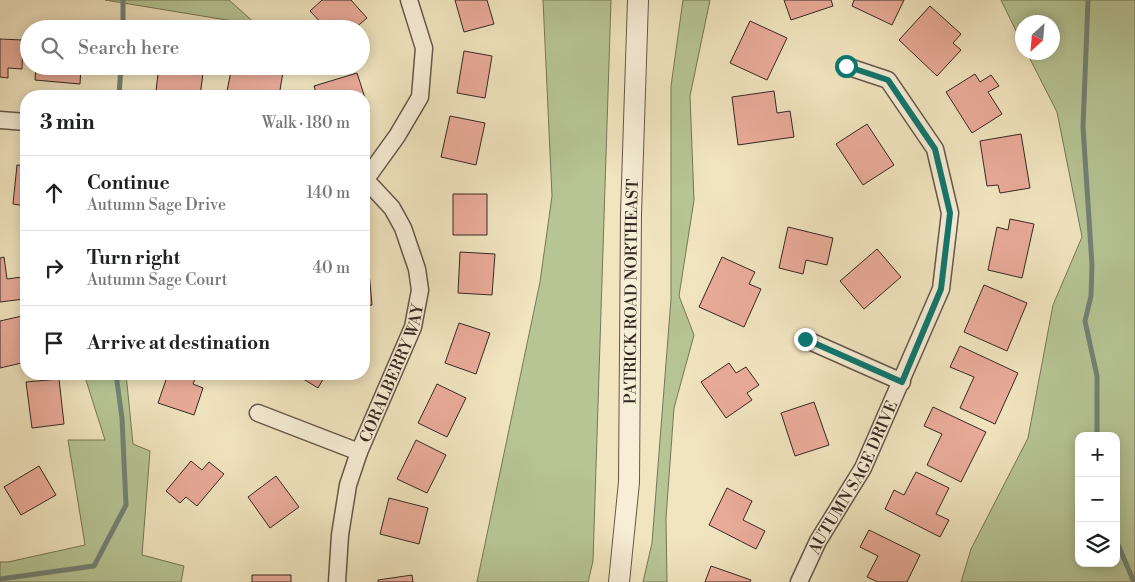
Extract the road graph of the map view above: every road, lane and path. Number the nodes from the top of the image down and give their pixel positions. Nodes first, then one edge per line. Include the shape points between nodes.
1 (409, 0) edge
2 (638, 0) edge
3 (846, 66) dead end
4 (0, 120) edge
5 (20, 122) edge
6 (370, 171) edge
7 (370, 184) edge
8 (805, 339) dead end
9 (902, 382) junction
10 (258, 414) dead end
11 (359, 452) junction
12 (336, 582) edge
13 (619, 582) edge
14 (799, 582) edge

1 - 6 street via 424,48 420,97 397,136
2 - 13 street, PATRICK ROAD NORTHEAST via 631,214 629,482
3 - 9 street, AUTUMN SAGE DRIVE via 888,80 935,149 950,213 941,289
4 - 5 street
7 - 11 street, CORALBERRY WAY via 392,208 403,228 420,290 413,327
8 - 9 street
9 - 14 street, AUTUMN SAGE DRIVE via 863,468 818,541
10 - 11 street
11 - 12 street, CORALBERRY WAY via 346,493

